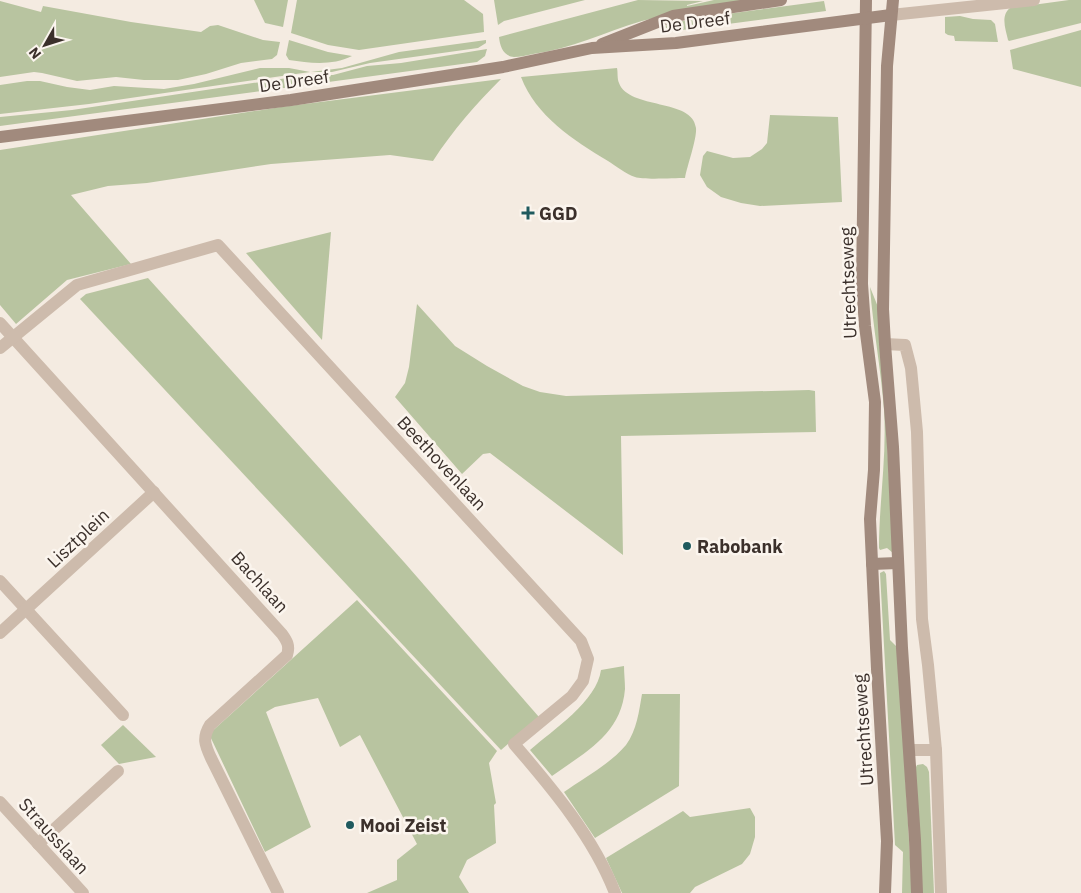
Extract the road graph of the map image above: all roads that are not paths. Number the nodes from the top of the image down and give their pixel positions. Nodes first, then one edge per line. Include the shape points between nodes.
1 (781, 0) edge
2 (866, 0) edge
3 (892, 0) edge
4 (1034, 0) edge
5 (891, 15) junction
6 (865, 18) junction
7 (592, 48) junction
8 (0, 137) edge
9 (0, 323) edge
10 (12, 337) junction
11 (884, 344) junction
12 (0, 348) edge
13 (154, 492) junction
14 (897, 563) junction
15 (872, 564) junction
16 (0, 581) edge
17 (26, 610) junction
18 (0, 633) edge
19 (123, 715) dead end
20 (910, 750) junction
21 (936, 750) junction
22 (118, 771) dead end
23 (0, 802) edge
24 (38, 844) junction
25 (83, 893) edge
26 (278, 893) edge
27 (615, 893) edge
28 (885, 893) edge
29 (917, 893) edge
30 (941, 893) edge

1 - 7 main road, De Dreef via 673,16
2 - 6 main road, Utrechtseweg
3 - 5 main road, Utrechtseweg
4 - 5 street
5 - 6 main road, De Dreef
5 - 11 main road, Utrechtseweg via 887,66
6 - 7 main road, De Dreef via 676,43
6 - 15 main road, Utrechtseweg via 862,284 875,402 870,519
7 - 8 main road, De Dreef via 503,67 291,100
9 - 10 street, Bachlaan
10 - 12 street
10 - 13 street, Bachlaan
10 - 27 street, Beethovenlaan via 77,284 218,245 581,641 588,659 582,681 572,696 514,744 552,790 595,852
11 - 14 main road, Utrechtseweg via 893,447
11 - 21 street, Utrechtseweg via 905,345 911,368 919,474 922,619
13 - 17 street, Lisztplein
13 - 26 street, Bachlaan via 288,642 289,649 282,660 210,726 204,739
14 - 15 main road
14 - 20 main road, Utrechtseweg
15 - 28 main road, Utrechtseweg via 887,841
16 - 17 street
17 - 18 street, Lisztplein
17 - 19 street
20 - 21 street
20 - 29 main road, Utrechtseweg
21 - 30 street, Utrechtseweg
22 - 24 street
23 - 24 street, Strausslaan
24 - 25 street, Strausslaan

